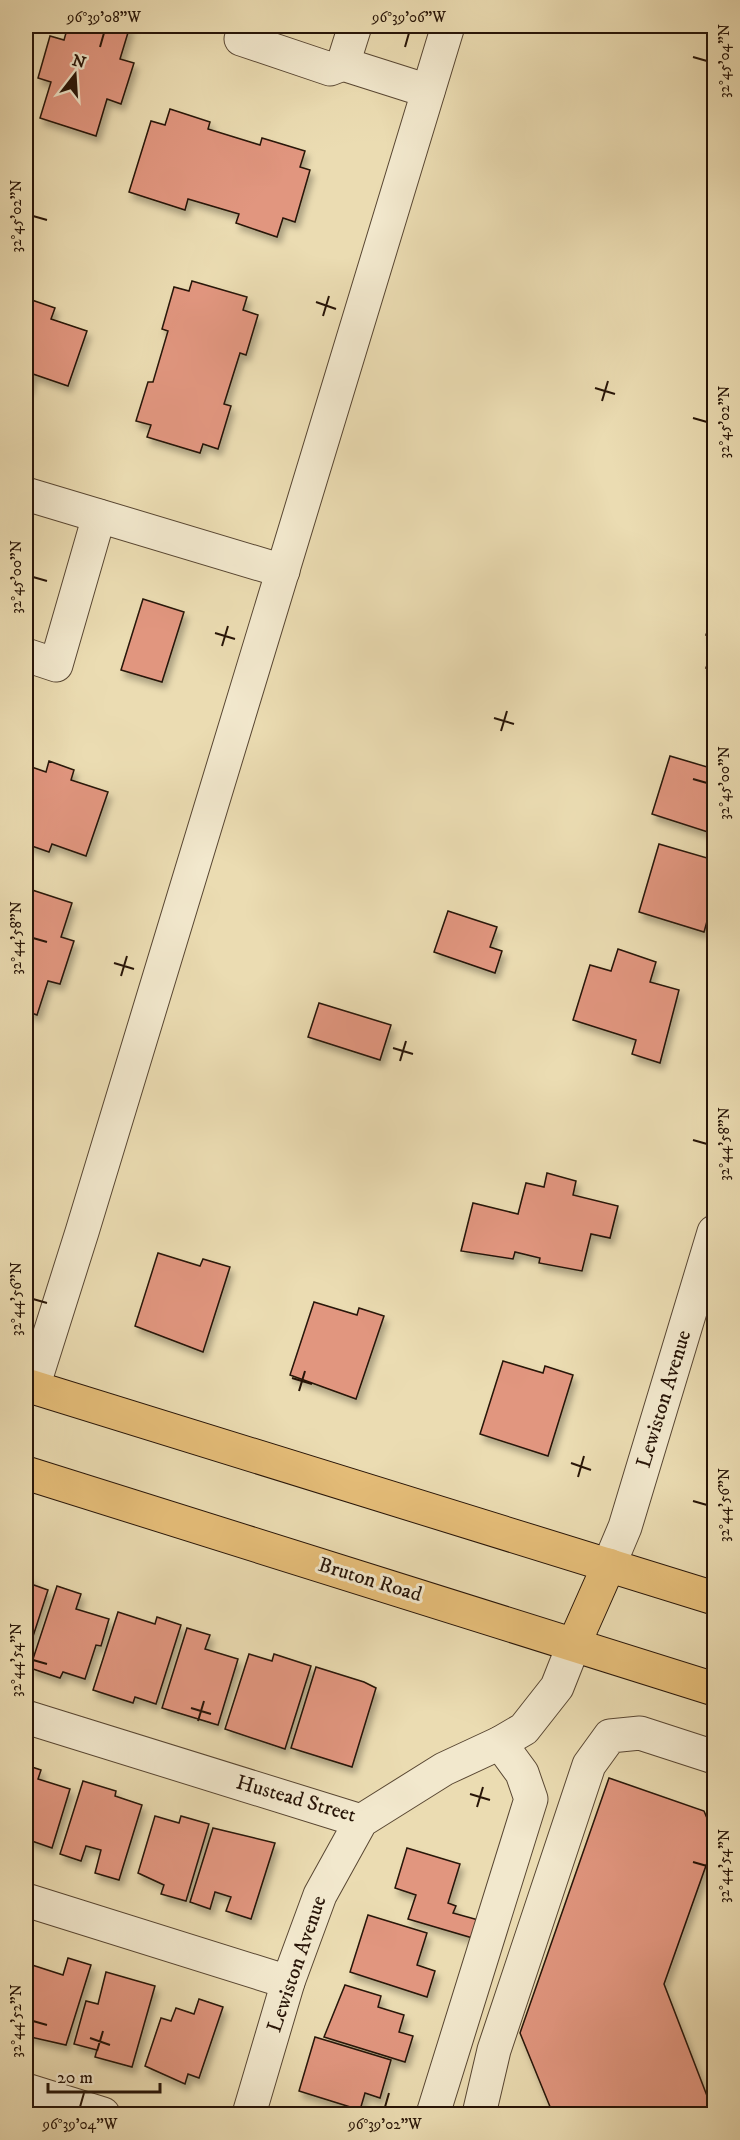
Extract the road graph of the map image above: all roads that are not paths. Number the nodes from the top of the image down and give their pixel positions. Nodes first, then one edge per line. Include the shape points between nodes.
1 (246, 26) edge
2 (355, 26) edge
3 (448, 26) edge
4 (343, 64) junction
5 (428, 91) junction
6 (26, 494) edge
7 (99, 516) junction
8 (283, 571) junction
9 (26, 655) edge
10 (714, 1232) edge
11 (28, 1395) edge
12 (26, 1473) edge
13 (609, 1565) junction
14 (714, 1598) edge
15 (574, 1644) junction
16 (714, 1689) edge
17 (26, 1717) edge
18 (500, 1743) junction
19 (714, 1757) edge
20 (361, 1821) junction
21 (26, 1900) edge
22 (288, 1982) junction
23 (26, 2090) edge
24 (103, 2115) edge
25 (249, 2115) edge
26 (432, 2115) edge
27 (479, 2115) edge

1 - 4 street via 241,39 330,69
2 - 4 street
3 - 5 street
4 - 5 street
5 - 8 street
6 - 7 street
7 - 8 street
7 - 9 street via 56,665
8 - 11 street via 82,1232
10 - 13 street, Lewiston Avenue via 625,1527
11 - 13 main road
12 - 15 main road, Bruton Road
13 - 14 main road
13 - 15 main road
15 - 16 main road, Bruton Road
15 - 18 street, Hustead Street via 557,1687 524,1729
17 - 20 street, Hustead Street
18 - 20 street, Hustead Street via 444,1769
18 - 26 street via 522,1773 531,1799
19 - 27 street via 640,1733 609,1736 589,1765 494,2050
20 - 22 street, Lewiston Avenue via 320,1895
21 - 22 street
22 - 25 street, Lewiston Avenue
23 - 24 street

